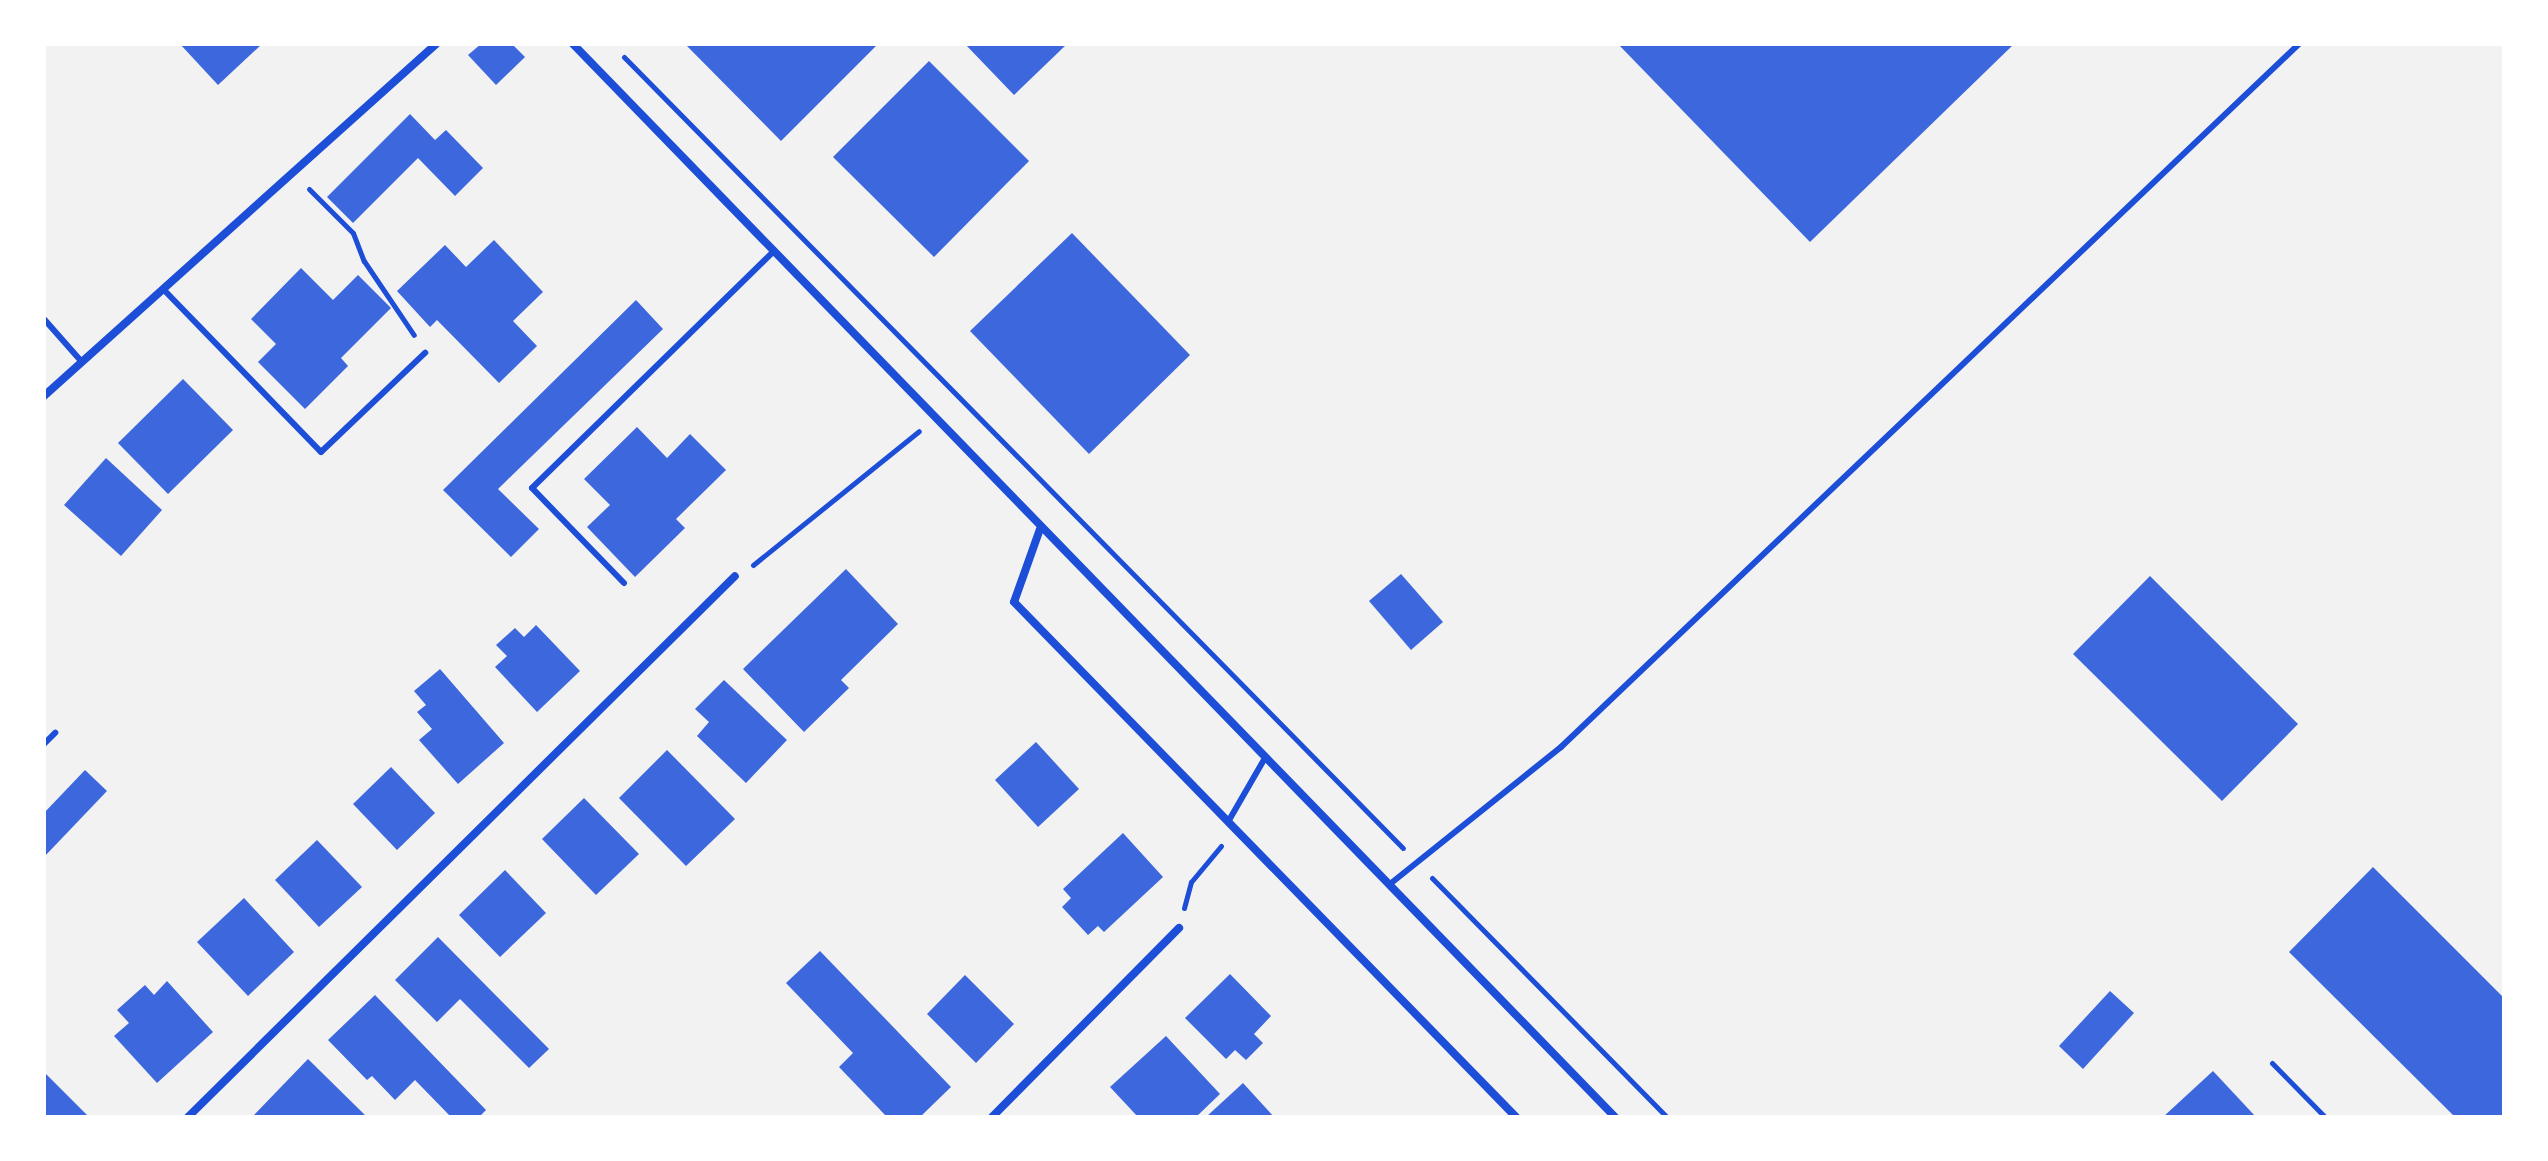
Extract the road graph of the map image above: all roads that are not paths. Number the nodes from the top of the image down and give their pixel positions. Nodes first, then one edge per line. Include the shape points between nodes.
1 (436, 44) edge
2 (573, 44) edge
3 (2299, 44) edge
4 (773, 252) junction
5 (165, 291) junction
6 (44, 319) edge
7 (425, 353) road end
8 (81, 361) junction
9 (44, 396) edge
10 (1040, 529) junction
11 (735, 576) road end
12 (624, 583) dead end
13 (55, 733) dead end
14 (44, 744) edge
15 (1265, 758) junction
16 (1228, 822) junction
17 (1390, 884) junction
18 (1179, 928) road end
19 (188, 1117) edge
20 (992, 1117) edge
21 (1516, 1117) edge
22 (1615, 1117) edge

1 - 5 street
2 - 4 street
3 - 17 lane via 1561,747
4 - 10 street
4 - 12 lane via 532,488
5 - 7 lane via 321,452
5 - 8 street
6 - 8 lane
8 - 9 street
10 - 15 street
10 - 16 street via 1014,602
11 - 19 street
13 - 14 lane
15 - 16 lane
15 - 17 street
16 - 21 street
17 - 22 street
18 - 20 street

